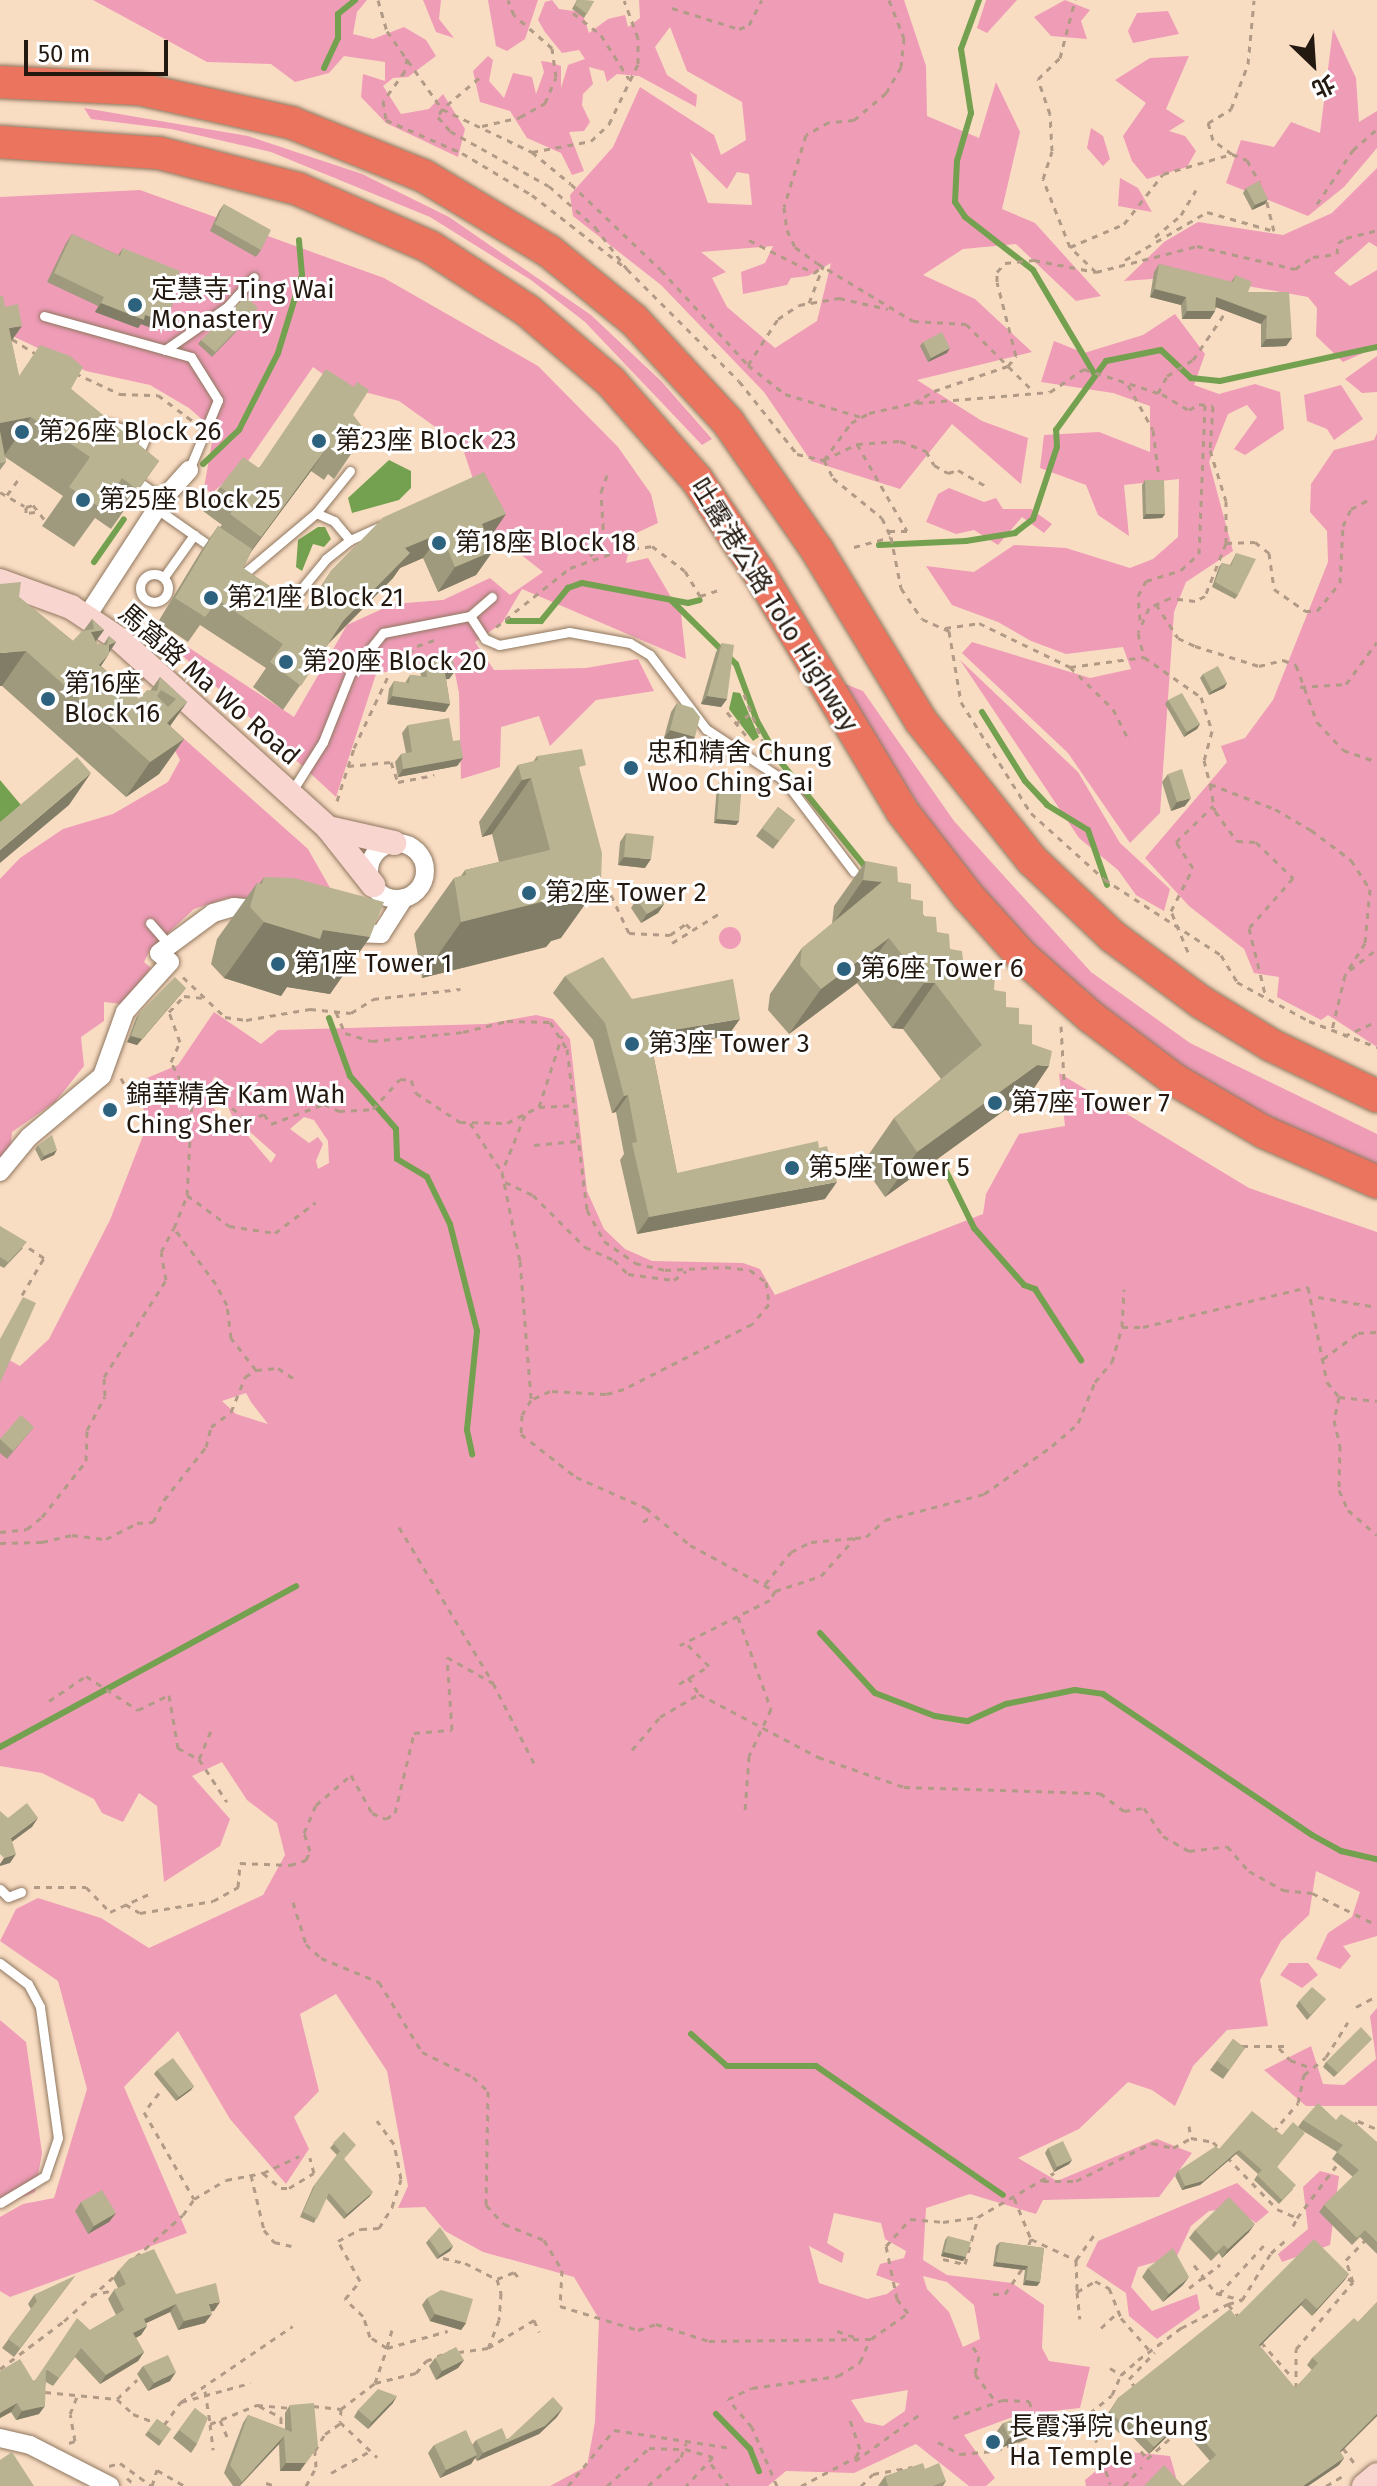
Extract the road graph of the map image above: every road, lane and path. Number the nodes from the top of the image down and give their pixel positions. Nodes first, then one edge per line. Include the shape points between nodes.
1 (378, 0) edge
2 (508, 0) edge
3 (624, 0) edge
4 (762, 0) edge
5 (889, 0) edge
6 (1075, 0) edge
7 (1254, 0) edge
8 (672, 8) dead end
9 (573, 13) edge
10 (407, 58) junction
11 (479, 78) dead end
12 (629, 79) junction
13 (0, 82) edge
14 (442, 109) junction
15 (482, 126) junction
16 (1377, 129) edge
17 (0, 142) edge
18 (532, 152) junction
19 (1232, 154) junction
20 (1196, 190) dead end
21 (1317, 204) dead end
22 (1377, 230) edge
23 (1155, 237) dead end
24 (749, 240) dead end
25 (1070, 247) junction
26 (1118, 263) junction
27 (823, 266) junction
28 (627, 269) junction
29 (1096, 272) junction
30 (254, 277) dead end
31 (809, 303) junction
32 (892, 309) junction
33 (1225, 313) edge
34 (44, 316) dead end
35 (7, 337) edge
36 (165, 350) junction
37 (48, 360) edge
38 (748, 365) junction
39 (61, 366) edge
40 (1008, 366) junction
41 (1128, 385) junction
42 (1033, 391) junction
43 (1158, 393) junction
44 (914, 403) junction
45 (1205, 405) junction
46 (861, 417) junction
47 (97, 429) edge
48 (206, 432) junction
49 (857, 444) junction
50 (136, 460) edge
51 (824, 460) junction
52 (120, 468) edge
53 (189, 470) joint
54 (350, 471) edge
55 (608, 473) dead end
56 (21, 476) dead end
57 (1159, 478) edge
58 (989, 488) dead end
59 (0, 492) edge
60 (7, 495) junction
61 (1368, 500) dead end
62 (160, 504) junction
63 (316, 513) junction
64 (44, 519) dead end
65 (388, 523) edge
66 (888, 531) junction
67 (194, 535) junction
68 (891, 537) junction
69 (350, 540) junction
70 (1226, 543) junction
71 (854, 547) dead end
72 (220, 553) edge
73 (587, 558) junction
74 (233, 562) edge
75 (246, 572) junction
76 (164, 577) dead end
77 (0, 581) edge
78 (252, 585) edge
79 (719, 590) dead end
80 (492, 597) dead end
81 (1156, 604) junction
82 (268, 607) edge
83 (87, 616) junction
84 (470, 616) junction
85 (1140, 620) junction
86 (939, 629) junction
87 (480, 631) junction
88 (1377, 642) edge
89 (1144, 657) junction
90 (148, 664) junction
91 (1070, 667) junction
92 (1300, 687) junction
93 (100, 694) edge
94 (744, 694) dead end
95 (111, 704) junction
96 (120, 712) edge
97 (727, 712) edge
98 (748, 715) junction
99 (736, 723) junction
100 (750, 740) dead end
101 (1129, 741) dead end
102 (757, 748) dead end
103 (1377, 762) edge
104 (348, 766) junction
105 (434, 775) edge
106 (1210, 784) junction
107 (291, 794) junction
108 (337, 801) dead end
109 (1213, 806) junction
110 (328, 828) junction
111 (394, 843) junction
112 (854, 872) dead end
113 (373, 885) junction
114 (611, 895) dead end
115 (404, 898) junction
116 (720, 913) dead end
117 (286, 916) edge
118 (150, 923) dead end
119 (332, 928) edge
120 (693, 931) junction
121 (672, 943) dead end
122 (1377, 949) edge
123 (1188, 952) dead end
124 (170, 953) junction
125 (1345, 975) junction
126 (460, 989) dead end
127 (202, 998) junction
128 (1266, 998) junction
129 (336, 1012) junction
130 (1377, 1021) edge
131 (1061, 1022) dead end
132 (1332, 1030) junction
133 (562, 1036) junction
134 (1344, 1036) junction
135 (1377, 1047) edge
136 (107, 1068) junction
137 (204, 1085) dead end
138 (1377, 1096) edge
139 (574, 1105) junction
140 (136, 1107) dead end
141 (539, 1107) junction
142 (525, 1115) junction
143 (1066, 1116) dead end
144 (470, 1123) junction
145 (577, 1141) junction
146 (534, 1145) dead end
147 (0, 1172) edge
148 (502, 1172) junction
149 (505, 1182) junction
150 (1377, 1182) edge
151 (187, 1195) junction
152 (316, 1202) dead end
153 (174, 1228) junction
154 (12, 1237) edge
155 (24, 1245) junction
156 (20, 1251) edge
157 (686, 1271) junction
158 (1124, 1289) dead end
159 (22, 1295) edge
160 (1318, 1297) dead end
161 (1377, 1307) edge
162 (1122, 1327) junction
163 (1377, 1332) edge
164 (1323, 1359) junction
165 (256, 1370) junction
166 (297, 1381) dead end
167 (1339, 1397) junction
168 (531, 1400) junction
169 (1377, 1401) edge
170 (654, 1514) junction
171 (643, 1522) dead end
172 (399, 1527) dead end
173 (0, 1532) edge
174 (1377, 1535) edge
175 (855, 1538) junction
176 (0, 1543) edge
177 (765, 1584) junction
178 (775, 1591) junction
179 (738, 1617) junction
180 (685, 1642) junction
181 (680, 1645) dead end
182 (688, 1677) junction
183 (493, 1683) junction
184 (679, 1684) dead end
185 (699, 1694) junction
186 (49, 1701) dead end
187 (764, 1726) junction
188 (212, 1728) dead end
189 (632, 1750) dead end
190 (199, 1759) junction
191 (534, 1763) dead end
192 (227, 1802) dead end
193 (745, 1810) dead end
194 (0, 1889) edge
195 (21, 1892) joint
196 (151, 1893) dead end
197 (293, 1902) dead end
198 (125, 1904) junction
199 (1377, 1925) edge
200 (0, 1963) edge
201 (1377, 1996) edge
202 (1356, 2007) dead end
203 (1348, 2022) dead end
204 (1242, 2046) edge
205 (1287, 2046) dead end
206 (1279, 2048) junction
207 (1312, 2068) junction
208 (159, 2093) dead end
209 (377, 2121) dead end
210 (1189, 2126) dead end
211 (1352, 2127) edge
212 (1377, 2129) edge
213 (1191, 2138) junction
214 (1268, 2138) edge
215 (299, 2156) dead end
216 (310, 2158) dead end
217 (1248, 2165) edge
218 (1336, 2166) dead end
219 (263, 2173) junction
220 (1054, 2173) edge
221 (251, 2175) junction
222 (1246, 2178) junction
223 (1043, 2180) junction
224 (1014, 2198) junction
225 (194, 2199) junction
226 (0, 2203) edge
227 (978, 2217) junction
228 (1297, 2218) junction
229 (1293, 2226) dead end
230 (1094, 2235) dead end
231 (1031, 2239) junction
232 (1367, 2239) edge
233 (1285, 2241) dead end
234 (1266, 2243) dead end
235 (292, 2246) dead end
236 (1047, 2248) junction
237 (1027, 2252) edge
238 (1043, 2256) edge
239 (443, 2258) edge
240 (943, 2259) edge
241 (1076, 2260) junction
242 (1026, 2263) edge
243 (1194, 2265) dead end
244 (1220, 2265) dead end
245 (1339, 2271) edge
246 (518, 2277) dead end
247 (1202, 2277) junction
248 (497, 2279) junction
249 (1353, 2282) junction
250 (1189, 2288) edge
251 (118, 2289) edge
252 (1077, 2292) junction
253 (993, 2294) dead end
254 (1219, 2294) junction
255 (91, 2295) junction
256 (1242, 2300) junction
257 (1228, 2304) junction
258 (1119, 2311) junction
259 (1080, 2319) dead end
260 (1245, 2324) edge
261 (293, 2326) dead end
262 (1101, 2328) dead end
263 (392, 2330) dead end
264 (448, 2331) dead end
265 (837, 2331) dead end
266 (539, 2332) dead end
267 (1253, 2334) edge
268 (857, 2338) junction
269 (871, 2339) junction
270 (973, 2347) dead end
271 (1159, 2347) junction
272 (387, 2348) junction
273 (488, 2348) junction
274 (1152, 2353) junction
275 (13, 2359) junction
276 (17, 2363) edge
277 (1110, 2368) dead end
278 (0, 2369) edge
279 (1121, 2375) junction
280 (1293, 2378) junction
281 (137, 2380) dead end
282 (250, 2383) dead end
283 (375, 2383) junction
284 (35, 2388) edge
285 (205, 2391) junction
286 (1139, 2392) edge
287 (1299, 2394) edge
288 (77, 2397) junction
289 (117, 2399) junction
290 (995, 2401) junction
291 (181, 2402) junction
292 (257, 2405) junction
293 (309, 2405) edge
294 (296, 2407) edge
295 (341, 2409) junction
296 (1095, 2409) junction
297 (923, 2412) dead end
298 (848, 2415) dead end
299 (1071, 2417) junction
300 (953, 2418) dead end
301 (220, 2420) junction
302 (1164, 2420) edge
303 (342, 2422) junction
304 (210, 2424) junction
305 (281, 2432) edge
306 (0, 2438) edge
307 (228, 2439) dead end
308 (75, 2441) dead end
309 (938, 2442) dead end
310 (686, 2443) junction
311 (1342, 2446) edge
312 (732, 2448) dead end
313 (685, 2449) junction
314 (213, 2450) dead end
315 (370, 2451) junction
316 (1141, 2451) dead end
317 (377, 2457) dead end
318 (850, 2463) junction
319 (113, 2464) dead end
320 (711, 2464) junction
321 (925, 2467) edge
322 (1142, 2467) dead end
323 (331, 2473) dead end
324 (1366, 2476) edge
325 (266, 2483) dead end
326 (1110, 2484) dead end
327 (110, 2486) edge
328 (152, 2486) edge
329 (185, 2486) edge
330 (276, 2486) edge
331 (306, 2486) edge
332 (568, 2486) edge
333 (607, 2486) edge
334 (648, 2486) edge
335 (686, 2486) edge
336 (728, 2486) edge
337 (777, 2486) edge
338 (801, 2486) edge
339 (861, 2486) edge
340 (1124, 2486) edge

1 - 10 path via 387,31
2 - 15 path via 514,15 552,48 556,77 545,103 520,117
3 - 12 path via 638,38 638,64
4 - 8 path via 749,25 739,29
5 - 27 path via 904,38 901,67 886,93 854,120 829,122 806,135 784,207 795,247
6 - 25 path via 1060,58 1038,79 1050,114 1052,151 1043,179
7 - 19 path via 1244,75 1231,109 1208,123 1213,140
9 - 12 path via 601,35
10 - 14 path
10 - 28 path via 405,71 383,101 386,120 462,153 532,195
11 - 14 path
12 - 18 path via 609,124 591,141
13 - 138 highway via 139,89 292,123 424,176 558,258 634,320 728,422 809,538 921,721 1032,860 1112,936 1201,1002 1271,1045
14 - 15 path
14 - 28 path via 438,117 450,131 549,186 595,227
15 - 18 path
16 - 21 path via 1353,150
17 - 150 highway, 吐露港公路 Tolo Highway via 146,151 274,181 402,232 528,311 611,382 697,480 902,811 1022,956 1100,1025 1175,1080 1264,1132
18 - 38 path via 661,270
19 - 25 path via 1163,174 1124,224
19 - 26 path via 1254,167 1273,214 1274,231 1207,212
20 - 23 path via 1181,215
22 - 26 path via 1346,238 1338,243 1337,254 1313,257 1295,269 1197,246
24 - 27 path via 814,273
25 - 29 path
26 - 29 path
27 - 31 path
27 - 32 path
28 - 51 path via 710,349 797,454
29 - 40 path via 1034,260 1005,263 997,272 1016,356
30 - 36 lane via 227,307
31 - 32 path via 839,298
31 - 38 path via 778,319
32 - 40 path via 913,321 966,324
33 - 43 path via 1193,360 1175,369
34 - 36 lane
35 - 37 path
36 - 48 lane via 191,357 213,387 216,412
38 - 46 path via 785,394
39 - 48 path via 120,394 158,395
40 - 42 path
40 - 44 path
41 - 42 path via 1084,369 1050,392
41 - 43 path
41 - 57 path via 1153,430
42 - 44 path
43 - 45 path via 1189,410
44 - 46 path
45 - 70 path via 1215,412 1210,450 1226,501
45 - 85 path via 1199,554 1181,570 1146,581 1138,596
46 - 51 path via 840,435
47 - 50 lane via 108,423 146,436
48 - 53 lane
49 - 51 path
49 - 58 path via 900,441 926,451 934,465 948,473 958,470
49 - 66 path via 907,531
51 - 66 path via 833,478 863,500
52 - 62 lane
53 - 62 street
54 - 63 lane
55 - 73 path via 601,492 604,541
56 - 60 path
59 - 60 path
60 - 64 path via 29,515 35,512
61 - 70 path via 1351,509 1343,526 1340,583 1317,611 1305,611 1274,589 1269,553 1255,542
62 - 67 lane
62 - 83 street
63 - 69 lane via 334,521
63 - 75 lane
65 - 69 lane
66 - 68 path
67 - 72 lane
67 - 76 lane
68 - 71 path
68 - 86 path via 901,588 922,619
69 - 82 lane via 326,559 289,609
70 - 81 path via 1205,596
73 - 79 path via 652,546 685,571 700,596
73 - 87 path
74 - 75 lane
75 - 78 lane
77 - 83 street, 馬窩路 Ma Wo Road
80 - 84 lane
81 - 85 path
81 - 92 path via 1178,638 1259,666 1283,660 1296,665
83 - 90 street, 馬窩路 Ma Wo Road
84 - 87 lane
84 - 107 lane via 383,633 350,674 323,742
85 - 89 path
86 - 91 path via 979,623
86 - 128 path via 949,631 961,702 1031,813 1104,879 1221,955 1237,982
87 - 104 path via 417,646 401,657
87 - 112 lane via 499,645 569,632 630,643 650,655 706,729 785,781
88 - 92 path via 1346,684
89 - 91 path
89 - 106 path via 1201,697 1212,731 1204,760
90 - 95 lane
90 - 107 street, 馬窩路 Ma Wo Road
91 - 101 path via 1113,709
92 - 103 path via 1317,722 1343,750
93 - 95 lane
94 - 98 path
95 - 96 lane
97 - 99 path
98 - 99 path
98 - 102 path via 765,748
99 - 100 path
104 - 105 path via 391,762 398,782
104 - 108 path
106 - 109 path
106 - 125 path via 1299,823 1364,875 1371,905 1367,933
107 - 110 street, 馬窩路 Ma Wo Road
109 - 123 path via 1176,842 1193,868 1171,911
109 - 128 path via 1237,841 1256,842 1293,878 1249,928
110 - 111 street, 馬窩路 Ma Wo Road
110 - 113 street, 馬窩路 Ma Wo Road
111 - 113 street via 372,859
111 - 115 street, 馬窩路 Ma Wo Road via 412,847 425,871 419,888
113 - 115 street, 馬窩路 Ma Wo Road via 387,897
114 - 120 path via 629,933 670,935 686,924
115 - 119 street, 馬窩路 Ma Wo Road via 381,934 369,937
116 - 120 path
117 - 124 street via 244,907 223,909 203,917
118 - 124 lane
120 - 121 path
122 - 125 path
124 - 127 path
124 - 136 street via 125,1012
125 - 132 path
126 - 129 path via 416,997 391,995 351,1013
127 - 129 path via 225,1017 246,1020 310,1009
127 - 151 path via 184,996 169,1012 180,1042 171,1062 192,1102
128 - 132 path
129 - 133 path via 345,1033 372,1041 543,1019
130 - 134 path
131 - 143 path
132 - 134 path
133 - 139 path
133 - 141 path
134 - 135 path
136 - 140 path
136 - 147 street via 29,1137
137 - 144 path via 248,1121 264,1114 271,1124 279,1124 324,1104 339,1111 373,1109 400,1079 411,1080 416,1093 446,1117
139 - 141 path
139 - 145 path
141 - 142 path
142 - 144 path via 507,1123
142 - 148 path
144 - 148 path via 477,1142
145 - 146 path
145 - 157 path via 587,1210 604,1241 635,1263
148 - 149 path
149 - 157 path via 533,1195 585,1247 614,1260 628,1274 674,1280
149 - 168 path via 520,1261
151 - 152 path via 229,1226 275,1233
151 - 153 path
153 - 165 path via 216,1284 227,1305 231,1338
153 - 173 path via 161,1252 166,1280 104,1377 105,1396 87,1430 86,1461 42,1517 27,1529
154 - 155 path
155 - 156 path
155 - 159 path via 44,1258
157 - 168 path via 725,1267 759,1274 769,1293 765,1314 624,1389 606,1394 550,1391
158 - 162 path
160 - 161 path
162 - 164 path via 1177,1320 1308,1287
162 - 175 path via 1112,1362 1095,1382 1078,1423 1052,1446 984,1494 885,1520 866,1537
163 - 164 path via 1358,1333
164 - 167 path via 1327,1382
165 - 166 path via 278,1368
165 - 176 path via 245,1377 231,1412 211,1427 206,1447 153,1522 137,1523 106,1539 72,1535
167 - 169 path
167 - 174 path via 1334,1420 1340,1445 1339,1490 1348,1510
168 - 170 path via 522,1415 521,1434 533,1447 576,1477
170 - 171 path
170 - 177 path via 690,1545
172 - 183 path
175 - 177 path via 801,1547
175 - 178 path via 821,1576
177 - 178 path
178 - 179 path via 770,1600
179 - 180 path
179 - 187 path via 771,1709
180 - 181 path
180 - 182 path via 709,1666
182 - 184 path
182 - 185 path
183 - 191 path
183 - 198 path via 447,1657 452,1730 414,1733 395,1813 386,1819 372,1813 351,1775 316,1805 304,1833 310,1851 306,1860 290,1865 240,1863 233,1893 202,1904 158,1906 140,1913
185 - 187 path
185 - 189 path via 660,1717
186 - 190 path via 86,1676 138,1710 169,1695 178,1748
187 - 193 path via 749,1756
187 - 199 path via 818,1757 904,1787 1100,1793 1124,1811 1144,1808 1163,1836 1189,1851 1227,1846 1249,1871 1283,1890 1312,1893
188 - 190 path
190 - 192 path
194 - 195 lane via 8,1897
195 - 198 path via 64,1884 86,1887 110,1912
196 - 198 path
197 - 268 path via 306,1944 321,1958 379,1982 422,2052 473,2077 488,2091 486,2205 504,2224 544,2240 562,2270 560,2306 638,2330 656,2324 709,2341 812,2338 852,2343
200 - 226 lane via 28,1984 40,2007 58,2138 45,2176
201 - 202 path
203 - 207 path via 1326,2057
204 - 206 path
205 - 206 path
206 - 207 path via 1290,2060
207 - 214 path via 1302,2079 1298,2103
208 - 225 path via 144,2112
209 - 272 path via 394,2144 401,2179 392,2207 379,2228 361,2229 338,2241 360,2281 345,2299 363,2316 370,2337
210 - 213 path
211 - 212 path via 1358,2121
213 - 222 path via 1213,2142
213 - 223 path via 1173,2148 1152,2143 1076,2181
215 - 219 path
216 - 219 path via 314,2173 289,2188
217 - 222 path
218 - 228 path
219 - 221 path
220 - 223 path
221 - 225 path via 226,2180
221 - 235 path via 264,2230 274,2242
222 - 228 path via 1277,2209
223 - 224 path
224 - 227 path
224 - 231 path
225 - 255 path via 183,2215
227 - 240 path via 965,2264
227 - 269 path via 910,2219 886,2246 897,2299 908,2313
228 - 229 path
230 - 241 path
231 - 236 path
231 - 237 path
232 - 249 path via 1346,2260
233 - 256 path via 1271,2253
234 - 254 path
236 - 238 path
236 - 241 path
239 - 248 path
241 - 252 path
242 - 253 path via 1005,2294
243 - 247 path
244 - 247 path
245 - 249 path
246 - 248 path via 514,2272
247 - 250 path
247 - 254 path
248 - 273 path via 499,2320
249 - 280 path via 1296,2349
251 - 255 path
252 - 258 path via 1102,2281
252 - 259 path
254 - 256 path
255 - 275 path
256 - 257 path
257 - 260 path
257 - 271 path via 1181,2328
258 - 262 path
258 - 274 path
261 - 291 path
263 - 272 path
264 - 272 path
265 - 268 path
266 - 273 path via 534,2320
267 - 280 path
268 - 269 path
269 - 337 path via 860,2362 838,2376 752,2388 728,2399 752,2427
270 - 290 path via 979,2356 975,2374
271 - 274 path
271 - 286 path via 1129,2379
272 - 283 path
273 - 283 path via 469,2354 449,2350 426,2361 416,2373
274 - 279 path
275 - 276 path
275 - 278 path
277 - 279 path
279 - 296 path via 1112,2395
280 - 287 path
281 - 289 path
282 - 285 path
283 - 295 path
284 - 288 path
285 - 291 path
285 - 304 path
288 - 289 path
288 - 308 path via 70,2414
289 - 291 path via 133,2414 164,2426
290 - 299 path via 1029,2401 1036,2420
290 - 300 path
292 - 294 path
292 - 301 path
292 - 305 path via 281,2417
293 - 295 path
295 - 303 path
296 - 299 path
296 - 326 path via 1091,2425
297 - 318 path
298 - 318 path via 860,2449
299 - 309 path via 996,2451 960,2454
301 - 304 path
301 - 307 path
302 - 316 path via 1175,2434 1147,2459
303 - 315 path
303 - 331 path via 325,2434 315,2451 316,2467
304 - 314 path
306 - 327 street via 30,2445
310 - 312 path
310 - 313 path
310 - 332 path via 614,2430
311 - 324 path
313 - 320 path via 713,2457
313 - 333 path via 649,2448
313 - 334 path
315 - 317 path
315 - 323 path
318 - 338 path
319 - 328 path via 143,2476
320 - 335 path
320 - 336 path
321 - 339 path via 873,2474
322 - 340 path
325 - 330 path
328 - 329 path via 157,2470

